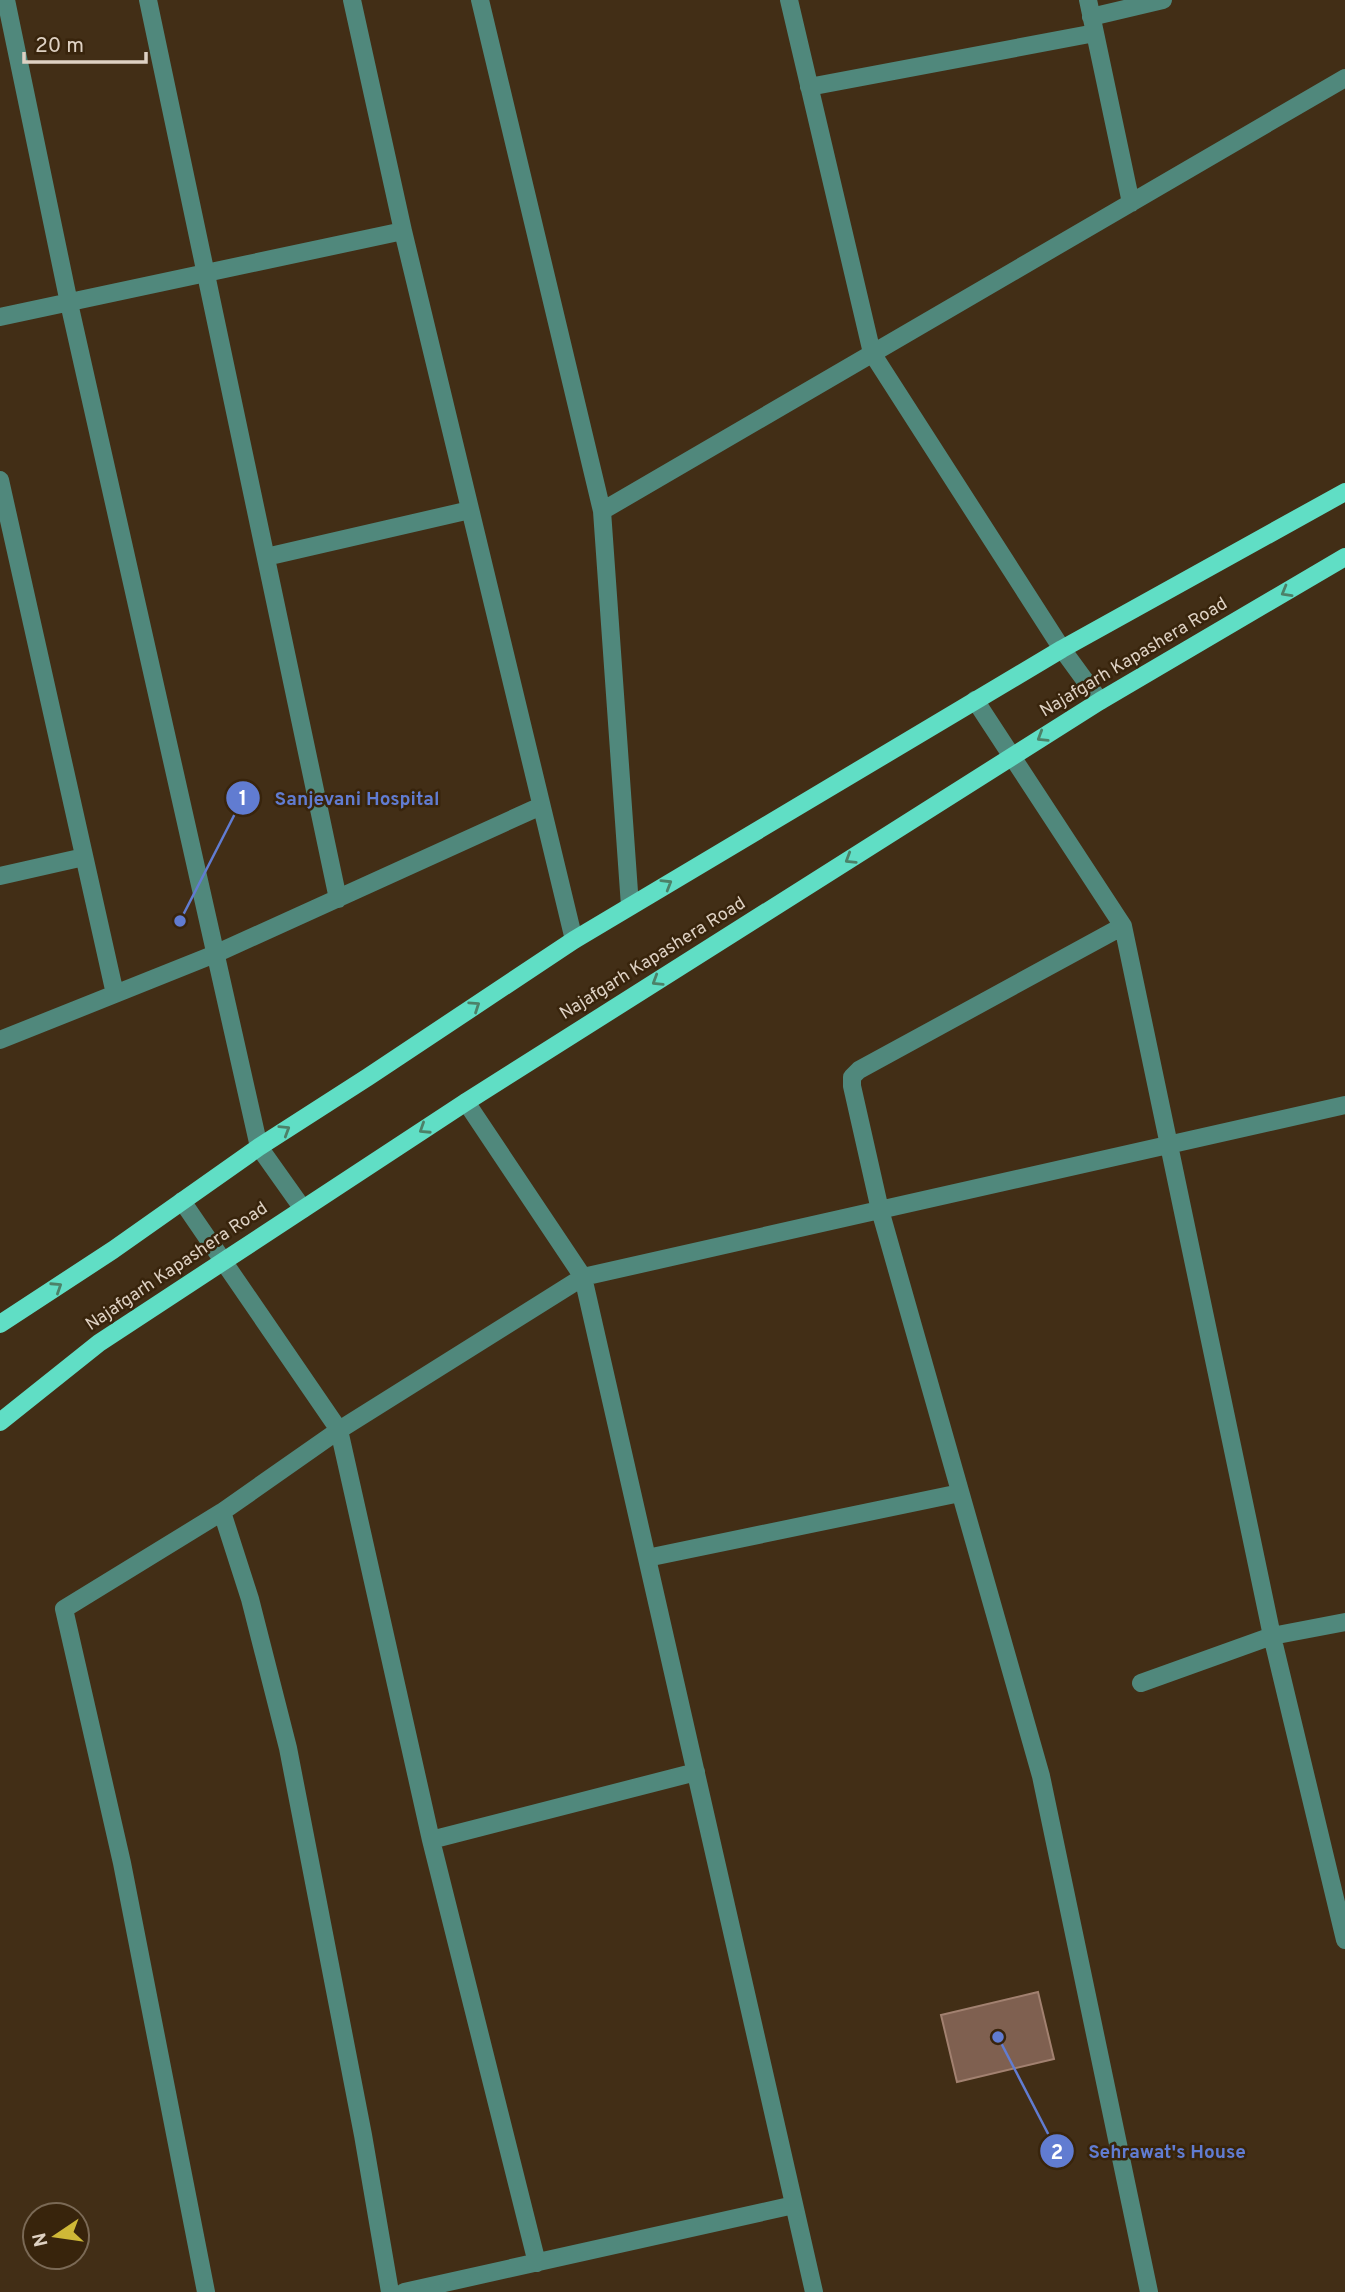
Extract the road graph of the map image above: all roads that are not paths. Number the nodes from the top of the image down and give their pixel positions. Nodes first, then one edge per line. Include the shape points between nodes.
1 (6, 0) edge
2 (148, 0) edge
3 (352, 0) edge
4 (480, 0) edge
5 (789, 0) edge
6 (1163, 0) edge
7 (1091, 17) edge
8 (1345, 78) edge
9 (809, 87) junction
10 (1131, 203) junction
11 (403, 231) junction
12 (206, 274) junction
13 (69, 303) junction
14 (0, 317) edge
15 (872, 353) junction
16 (0, 480) edge
17 (1345, 492) edge
18 (470, 510) junction
19 (602, 511) junction
20 (266, 556) junction
21 (1345, 557) edge
22 (1062, 649) junction
23 (975, 700) junction
24 (1100, 701) junction
25 (1012, 756) junction
26 (541, 806) junction
27 (84, 857) junction
28 (0, 876) edge
29 (338, 898) junction
30 (630, 906) junction
31 (1123, 926) junction
32 (573, 940) junction
33 (215, 954) junction
34 (115, 994) junction
35 (0, 1040) edge
36 (467, 1102) junction
37 (1345, 1104) edge
38 (1169, 1144) junction
39 (259, 1147) junction
40 (182, 1201) junction
41 (303, 1209) junction
42 (880, 1210) junction
43 (223, 1262) junction
44 (583, 1277) junction
45 (0, 1324) edge
46 (0, 1422) edge
47 (339, 1430) junction
48 (960, 1493) junction
49 (222, 1512) junction
50 (647, 1558) junction
51 (1345, 1622) edge
52 (1272, 1636) junction
53 (1141, 1684) dead end
54 (696, 1772) junction
55 (431, 1840) junction
56 (1345, 1940) edge
57 (794, 2205) junction
58 (537, 2263) junction
59 (206, 2292) edge
60 (390, 2292) edge
61 (404, 2292) edge
62 (814, 2292) edge
63 (1149, 2292) edge

1 - 13 street
2 - 12 street
3 - 11 street
4 - 19 street
5 - 9 street
6 - 7 street
7 - 9 street
7 - 10 street
8 - 10 street
9 - 15 street
10 - 15 street
11 - 12 street
11 - 18 street
12 - 13 street
12 - 20 street
13 - 14 street
13 - 33 street
15 - 19 street
15 - 22 street
16 - 27 street
17 - 22 main road
18 - 20 street
18 - 26 street
19 - 30 street
20 - 29 street
21 -> 24 main road, Najafgarh Kapashera Road
22 - 23 main road
22 - 24 street
23 - 25 street
30 -> 23 main road
24 -> 25 main road, Najafgarh Kapashera Road
25 - 31 street
25 -> 36 main road, Najafgarh Kapashera Road
26 - 29 street
26 - 32 street
27 - 28 street
27 - 34 street
29 - 33 street
30 - 32 main road
31 - 38 street
31 - 42 street via 852,1077
39 -> 32 main road
33 - 34 street
33 - 39 street
34 - 35 street
36 -> 41 main road, Najafgarh Kapashera Road
36 - 44 street
37 - 38 street
38 - 42 street
38 - 52 street
39 - 40 main road
39 - 41 street
40 - 43 street
45 -> 40 main road
41 - 43 main road, Najafgarh Kapashera Road
42 - 44 street
42 - 48 street
43 - 46 main road, Najafgarh Kapashera Road via 99,1343
43 - 47 street
44 - 47 street
44 - 50 street
47 - 49 street
47 - 55 street
48 - 50 street
48 - 63 street via 1041,1776
49 - 59 street via 66,1607 64,1613 122,1863
49 - 60 street via 250,1599 288,1748
50 - 54 street
51 - 52 street
52 - 53 street
52 - 56 street
54 - 55 street
54 - 57 street
55 - 58 street
57 - 58 street
57 - 62 street
58 - 61 street

